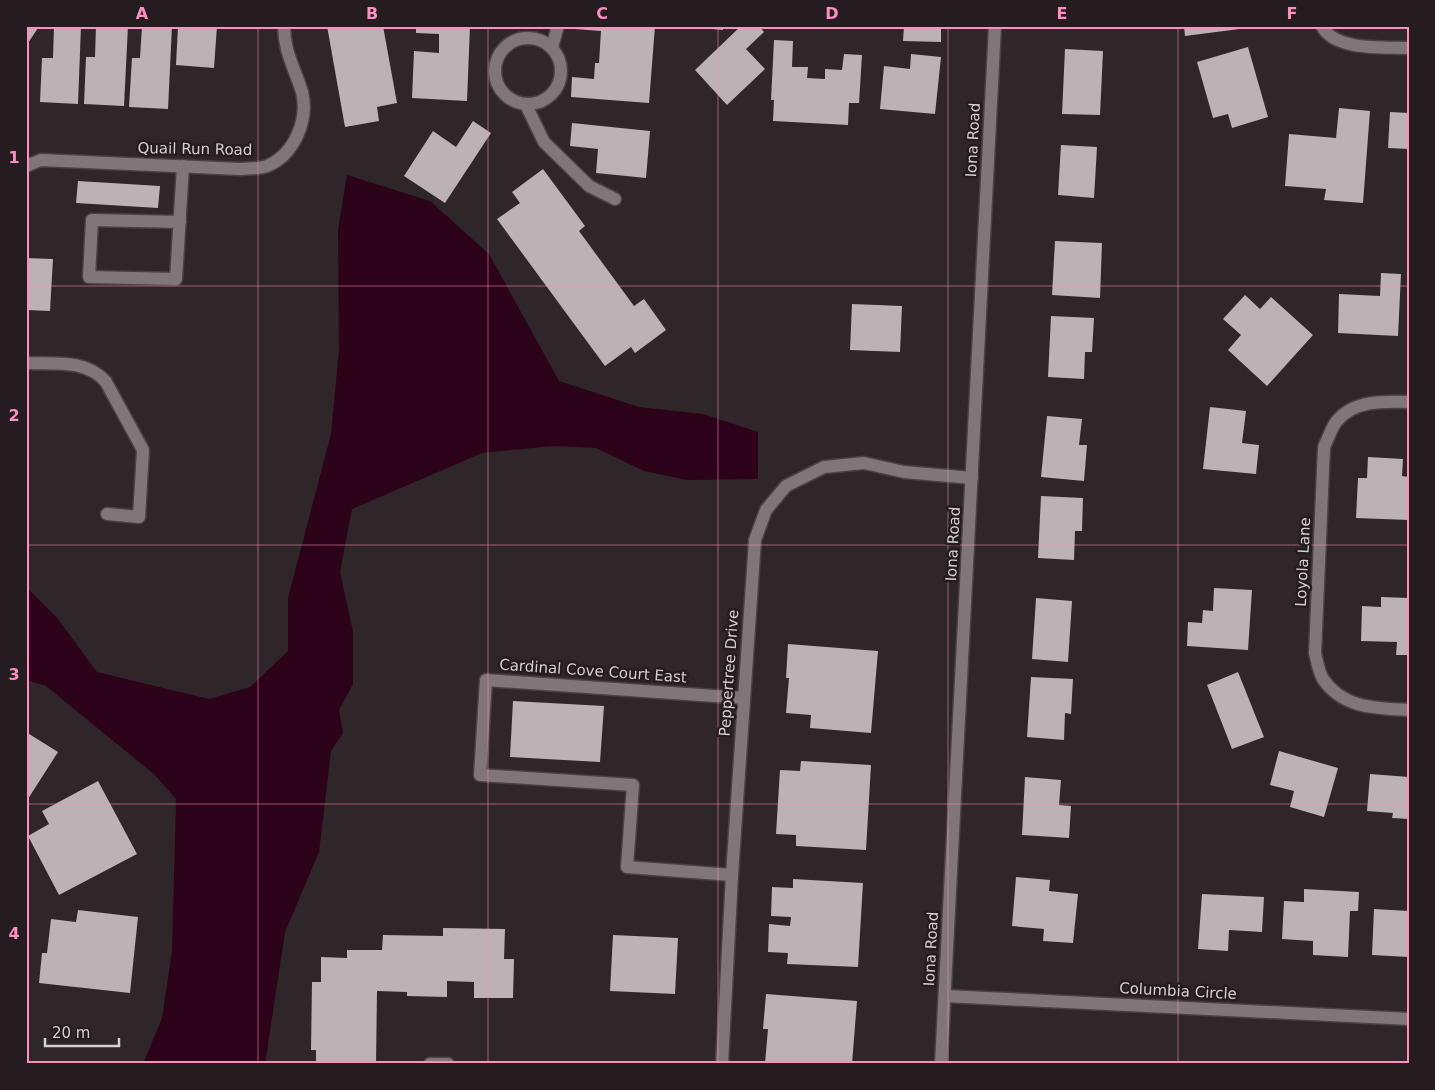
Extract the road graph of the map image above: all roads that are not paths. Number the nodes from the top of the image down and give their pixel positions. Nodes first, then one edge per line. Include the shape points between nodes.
1 (284, 26) edge
2 (558, 26) edge
3 (995, 26) edge
4 (1322, 26) edge
5 (552, 47) junction
6 (1409, 48) edge
7 (526, 104) junction
8 (26, 157) edge
9 (41, 160) junction
10 (26, 166) edge
11 (184, 166) junction
12 (615, 199) dead end
13 (180, 222) junction
14 (26, 363) edge
15 (1409, 402) edge
16 (972, 478) junction
17 (107, 514) dead end
18 (743, 698) junction
19 (1409, 710) edge
20 (732, 875) junction
21 (945, 996) junction
22 (1409, 1019) edge
23 (430, 1064) edge
24 (448, 1064) edge
25 (722, 1064) edge
26 (941, 1064) edge

1 - 11 street, Quail Run Road via 291,67 302,94 303,123 290,149 267,166 240,169
2 - 5 street
3 - 16 street, Iona Road
4 - 6 street via 1326,34 1353,46
5 - 7 street via 561,68 556,90 538,103
5 - 7 street via 533,37 522,37 504,48 498,56 494,67 498,88 515,102
7 - 12 street via 544,142 589,186
8 - 9 street
9 - 10 street, Quail Run Road
9 - 11 street, Quail Run Road
11 - 13 street
13 - 13 street via 176,278 89,277 92,220
14 - 17 street via 75,364 98,373 143,450 139,517
15 - 19 street, Loyola Lane via 1360,405 1337,421 1324,447 1315,653 1323,679 1341,698 1366,708
16 - 18 street, Peppertree Drive via 904,472 864,463 824,468 786,486 766,510 755,540
16 - 21 street, Iona Road
18 - 20 street, Peppertree Drive
18 - 20 street, Cardinal Cove Court East via 486,680 485,689 480,775 633,785 627,867
20 - 25 street, Peppertree Drive
21 - 22 street, Columbia Circle
21 - 26 street, Iona Road
23 - 24 street

